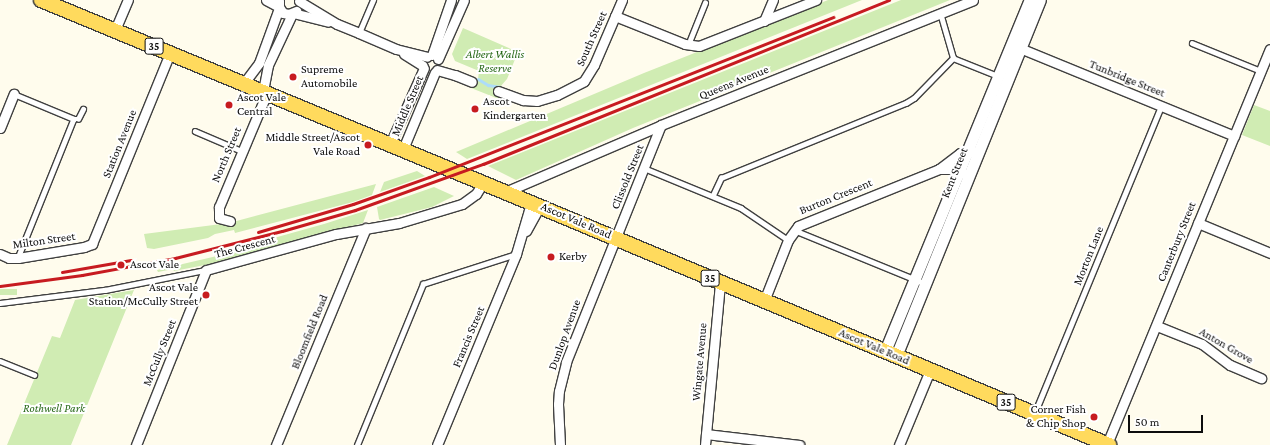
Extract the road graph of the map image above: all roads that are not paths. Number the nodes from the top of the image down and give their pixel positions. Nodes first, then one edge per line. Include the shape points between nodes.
1 (41, 0) edge
2 (128, 0) edge
3 (266, 0) edge
4 (373, 0) edge
5 (451, 0) edge
6 (464, 0) edge
7 (622, 0) edge
8 (772, 0) edge
9 (816, 0) edge
10 (973, 0) edge
11 (1030, 0) edge
12 (1040, 0) edge
13 (299, 1) edge
14 (705, 3) dead end
15 (279, 5) edge
16 (940, 13) junction
17 (293, 14) junction
18 (616, 16) junction
19 (764, 22) junction
20 (337, 24) junction
21 (114, 30) junction
22 (359, 34) junction
23 (690, 40) dead end
24 (1192, 42) dead end
25 (1016, 47) junction
26 (396, 49) junction
27 (1270, 49) edge
28 (170, 53) junction
29 (953, 58) junction
30 (435, 63) junction
31 (423, 67) junction
32 (1261, 71) junction
33 (999, 77) junction
34 (472, 82) dead end
35 (244, 83) junction
36 (498, 91) dead end
37 (265, 92) junction
38 (14, 94) joint
39 (409, 102) junction
40 (420, 106) junction
41 (1161, 107) junction
42 (83, 109) dead end
43 (74, 119) junction
44 (1, 123) edge
45 (662, 125) junction
46 (195, 131) dead end
47 (1234, 136) junction
48 (396, 147) junction
49 (242, 151) junction
50 (972, 152) junction
51 (644, 168) junction
52 (939, 169) junction
53 (963, 174) junction
54 (483, 182) junction
55 (505, 192) junction
56 (713, 195) junction
57 (536, 204) junction
58 (230, 221) dead end
59 (1198, 223) junction
60 (366, 228) junction
61 (793, 230) junction
62 (616, 238) junction
63 (788, 240) junction
64 (92, 244) joint
65 (1270, 253) edge
66 (0, 254) edge
67 (516, 254) junction
68 (18, 258) junction
69 (206, 270) junction
70 (720, 282) junction
71 (919, 282) junction
72 (764, 301) junction
73 (0, 303) edge
74 (1157, 326) junction
75 (891, 353) junction
76 (0, 361) edge
77 (930, 370) junction
78 (34, 375) dead end
79 (1261, 378) dead end
80 (1034, 414) junction
81 (706, 434) junction
82 (136, 445) edge
83 (276, 445) edge
84 (357, 445) edge
85 (437, 445) edge
86 (560, 445) edge
87 (705, 445) edge
88 (799, 445) edge
89 (900, 445) edge
90 (1108, 445) edge

1 - 21 main road, Ascot Vale Road / 35
2 - 21 street
3 - 15 street
4 - 22 lane
5 - 30 street, Middle Street
6 - 30 street, Middle Street
7 - 18 street, South Street
8 - 19 street
9 - 19 street
10 - 16 street, Queens Avenue
11 - 25 street, Kent Street
12 - 25 street, Kent Street
13 - 17 street, North Street via 298,8
13 - 20 street
14 - 23 lane
15 - 17 street via 286,14
15 - 35 street via 259,63
16 - 29 lane
16 - 45 street, Queens Avenue
17 - 20 street
17 - 37 street, North Street via 268,65
18 - 19 street via 685,44 698,46
18 - 36 street, South Street via 590,75 577,86 544,99 530,101
20 - 22 street
21 - 28 main road, Ascot Vale Road / 35
22 - 26 street
24 - 32 lane
25 - 33 street, Kent Street
25 - 41 street, Tunbridge Street
25 - 50 street, Kent Street
26 - 30 street
26 - 31 street
27 - 32 street, Canterbury Street
28 - 35 main road, Ascot Vale Road / 35
28 - 64 street, Station Avenue
29 - 33 lane
29 - 56 lane via 906,103 721,178
30 - 31 street, Middle Street via 423,61
30 - 31 street via 427,72
30 - 34 street
30 - 40 street, Middle Street
31 - 39 street, Middle Street
32 - 47 street, Canterbury Street
33 - 50 street, Kent Street
35 - 37 main road, Ascot Vale Road / 35
37 - 48 main road, Ascot Vale Road / 35
37 - 49 street, North Street
38 - 43 lane
38 - 44 street
39 - 40 lane
39 - 48 street, Middle Street
40 - 48 street, Middle Street
41 - 47 street, Tunbridge Street
41 - 80 lane, Morton Lane
42 - 43 lane via 78,119
43 - 68 lane
45 - 51 street, Clissold Street
45 - 55 street, Queens Avenue
46 - 49 lane
47 - 59 street, Canterbury Street
48 - 54 main road, Ascot Vale Road / 35
49 - 58 street, North Street via 219,207 219,218
50 - 52 street, Burton Crescent via 960,153
50 - 53 street, Kent Street
51 - 56 lane
51 - 62 street, Clissold Street
52 - 53 street, Burton Crescent via 951,169
52 - 61 street, Burton Crescent via 803,223
53 - 71 street, Kent Street
54 - 55 main road, Ascot Vale Road / 35
54 - 60 street, The Crescent via 476,194 462,204 398,223
55 - 57 main road, Ascot Vale Road / 35
56 - 63 lane via 741,208
57 - 62 main road, Ascot Vale Road / 35
57 - 67 street, Francis Street
59 - 65 street
59 - 74 street, Canterbury Street
60 - 69 street, The Crescent
60 - 83 street, Bloomfield Road
61 - 63 street, Burton Crescent
61 - 71 lane
62 - 70 main road, Ascot Vale Road / 35
62 - 86 street, Dunlop Avenue via 565,367 558,404
63 - 72 street, Burton Crescent
64 - 68 street, Milton Street
66 - 68 street, Milton Street
67 - 84 lane via 423,284
67 - 85 street, Francis Street
69 - 73 lane, The Crescent via 105,290
69 - 82 street, McCully Street
70 - 72 main road, Ascot Vale Road / 35
70 - 81 street, Wingate Avenue
71 - 75 street, Kent Street
72 - 75 main road, Ascot Vale Road / 35
74 - 79 street, Anton Grove via 1202,344 1230,365
74 - 90 street, Canterbury Street
75 - 77 main road, Ascot Vale Road / 35
76 - 78 lane
77 - 80 main road, Ascot Vale Road / 35
77 - 89 street
80 - 90 main road, Ascot Vale Road / 35
81 - 87 street, Wingate Avenue
81 - 88 street

